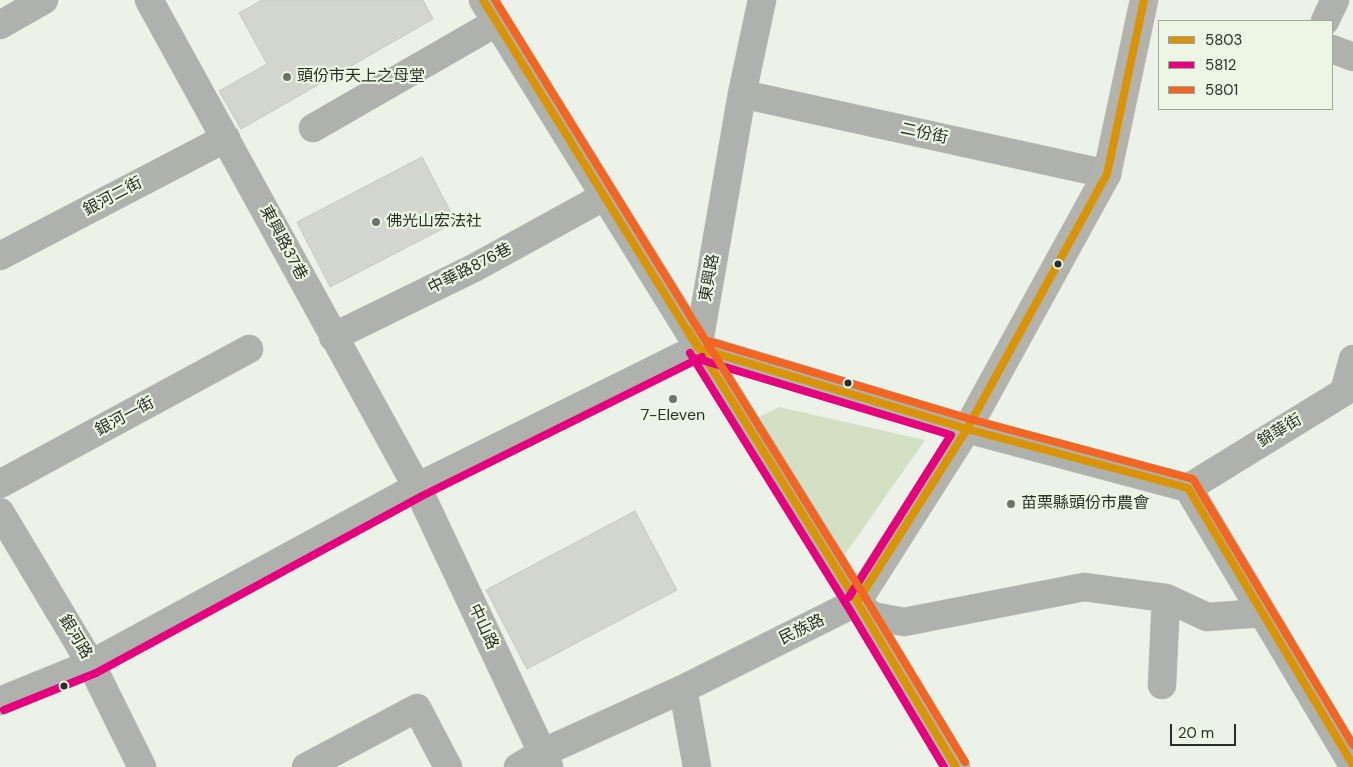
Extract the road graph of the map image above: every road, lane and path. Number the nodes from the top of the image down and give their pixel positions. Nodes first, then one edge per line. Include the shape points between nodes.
1 (44, 0) edge
2 (149, 0) edge
3 (762, 0) edge
4 (1144, 0) edge
5 (1335, 0) edge
6 (490, 11) edge
7 (1325, 20) edge
8 (0, 25) edge
9 (1333, 49) edge
10 (1353, 56) edge
11 (742, 94) junction
12 (313, 128) dead end
13 (226, 138) junction
14 (1107, 174) junction
15 (605, 196) junction
16 (0, 256) edge
17 (333, 337) junction
18 (698, 348) junction
19 (249, 349) dead end
20 (1353, 359) edge
21 (967, 429) junction
22 (0, 484) edge
23 (417, 487) junction
24 (1188, 488) junction
25 (0, 512) edge
26 (1166, 598) junction
27 (857, 602) junction
28 (1262, 613) junction
29 (91, 664) junction
30 (1162, 685) dead end
31 (683, 689) junction
32 (0, 701) edge
33 (546, 760) edge
34 (1353, 765) edge
35 (142, 767) edge
36 (306, 767) edge
37 (448, 767) edge
38 (518, 767) edge
39 (697, 767) edge
40 (956, 767) edge

1 - 8 street
2 - 13 street, 東興路37巷
3 - 11 street, 東興路
4 - 14 main road
5 - 7 street
6 - 12 street
6 - 15 street
9 - 10 street
11 - 14 street, 二份街
11 - 18 street, 東興路
13 - 16 street, 銀河二街
13 - 17 street, 東興路37巷
14 - 21 main road
15 - 17 street, 中華路876巷 via 474,268
15 - 18 street
17 - 23 street, 東興路37巷
18 - 21 street
18 - 23 street
18 - 27 street
19 - 22 street, 銀河一街
20 - 24 street, 錦華街 via 1344,392
21 - 24 street
21 - 27 main road
23 - 29 street
23 - 33 street, 中山路
24 - 28 street
25 - 29 street, 銀河路
26 - 27 street via 1084,587 904,622 872,616
26 - 28 street via 1207,617
26 - 30 street
27 - 31 street, 民族路
27 - 40 main road
28 - 34 street
29 - 32 street
29 - 35 street, 銀河路
31 - 33 street, 民族路
31 - 39 street
33 - 38 street, 民族路
36 - 37 street via 418,708

